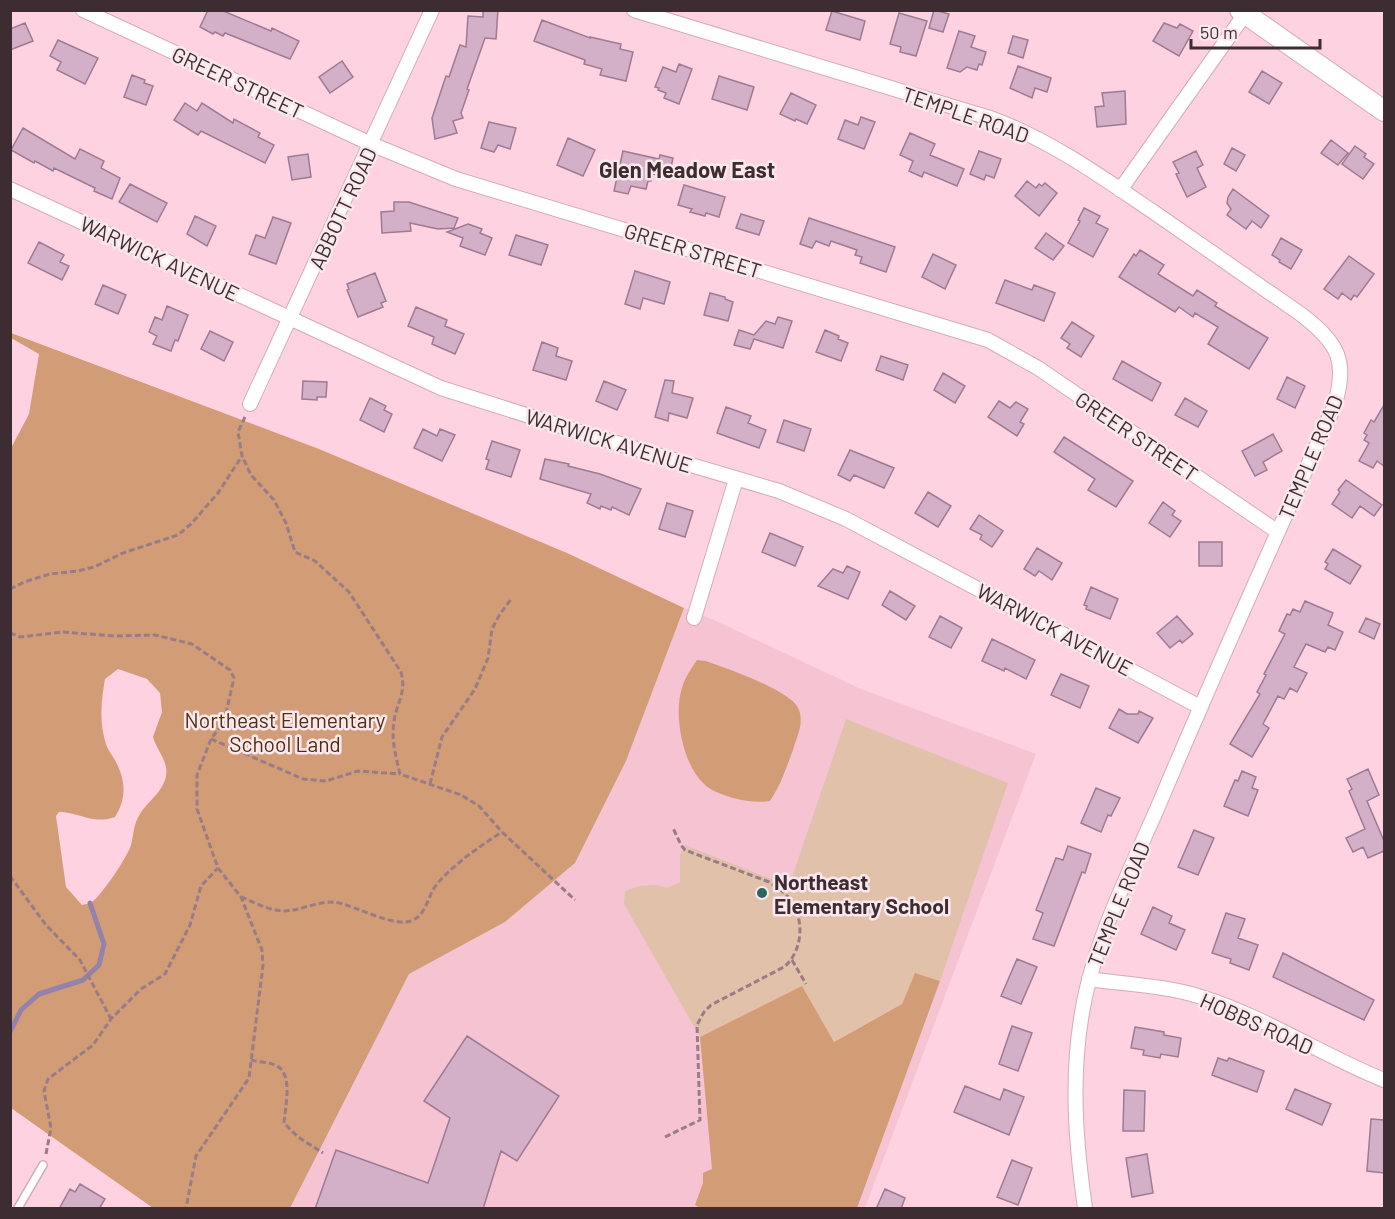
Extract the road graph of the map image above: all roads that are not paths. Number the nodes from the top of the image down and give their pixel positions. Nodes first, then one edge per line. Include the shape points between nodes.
1 (83, 10) edge
2 (432, 10) edge
3 (634, 10) edge
4 (1242, 12) edge
5 (1384, 111) edge
6 (371, 144) junction
7 (10, 189) edge
8 (1120, 190) junction
9 (291, 319) junction
10 (250, 404) road end
11 (736, 479) junction
12 (1278, 532) junction
13 (694, 618) dead end
14 (1200, 707) junction
15 (1089, 979) junction
16 (1384, 1080) edge
17 (43, 1165) road end
18 (18, 1209) edge
19 (1085, 1209) edge

1 - 6 street, GREER STREET
2 - 6 street, ABBOTT ROAD
3 - 8 street, TEMPLE ROAD via 1026,131
4 - 5 main road
4 - 8 street
6 - 9 street, ABBOTT ROAD
6 - 12 street, GREER STREET via 456,179 988,340 1038,368
7 - 9 street, WARWICK AVENUE
8 - 12 street, TEMPLE ROAD via 1302,315 1334,346 1341,364 1341,385
9 - 10 street, ABBOTT ROAD
9 - 11 street, WARWICK AVENUE via 441,388
11 - 13 street
11 - 14 street, WARWICK AVENUE via 788,494 846,519
12 - 14 street, TEMPLE ROAD
14 - 15 street, TEMPLE ROAD via 1103,936
15 - 16 street, HOBBS ROAD via 1199,996 1236,1009
15 - 19 street, TEMPLE ROAD via 1076,1056 1075,1110
17 - 18 lane

